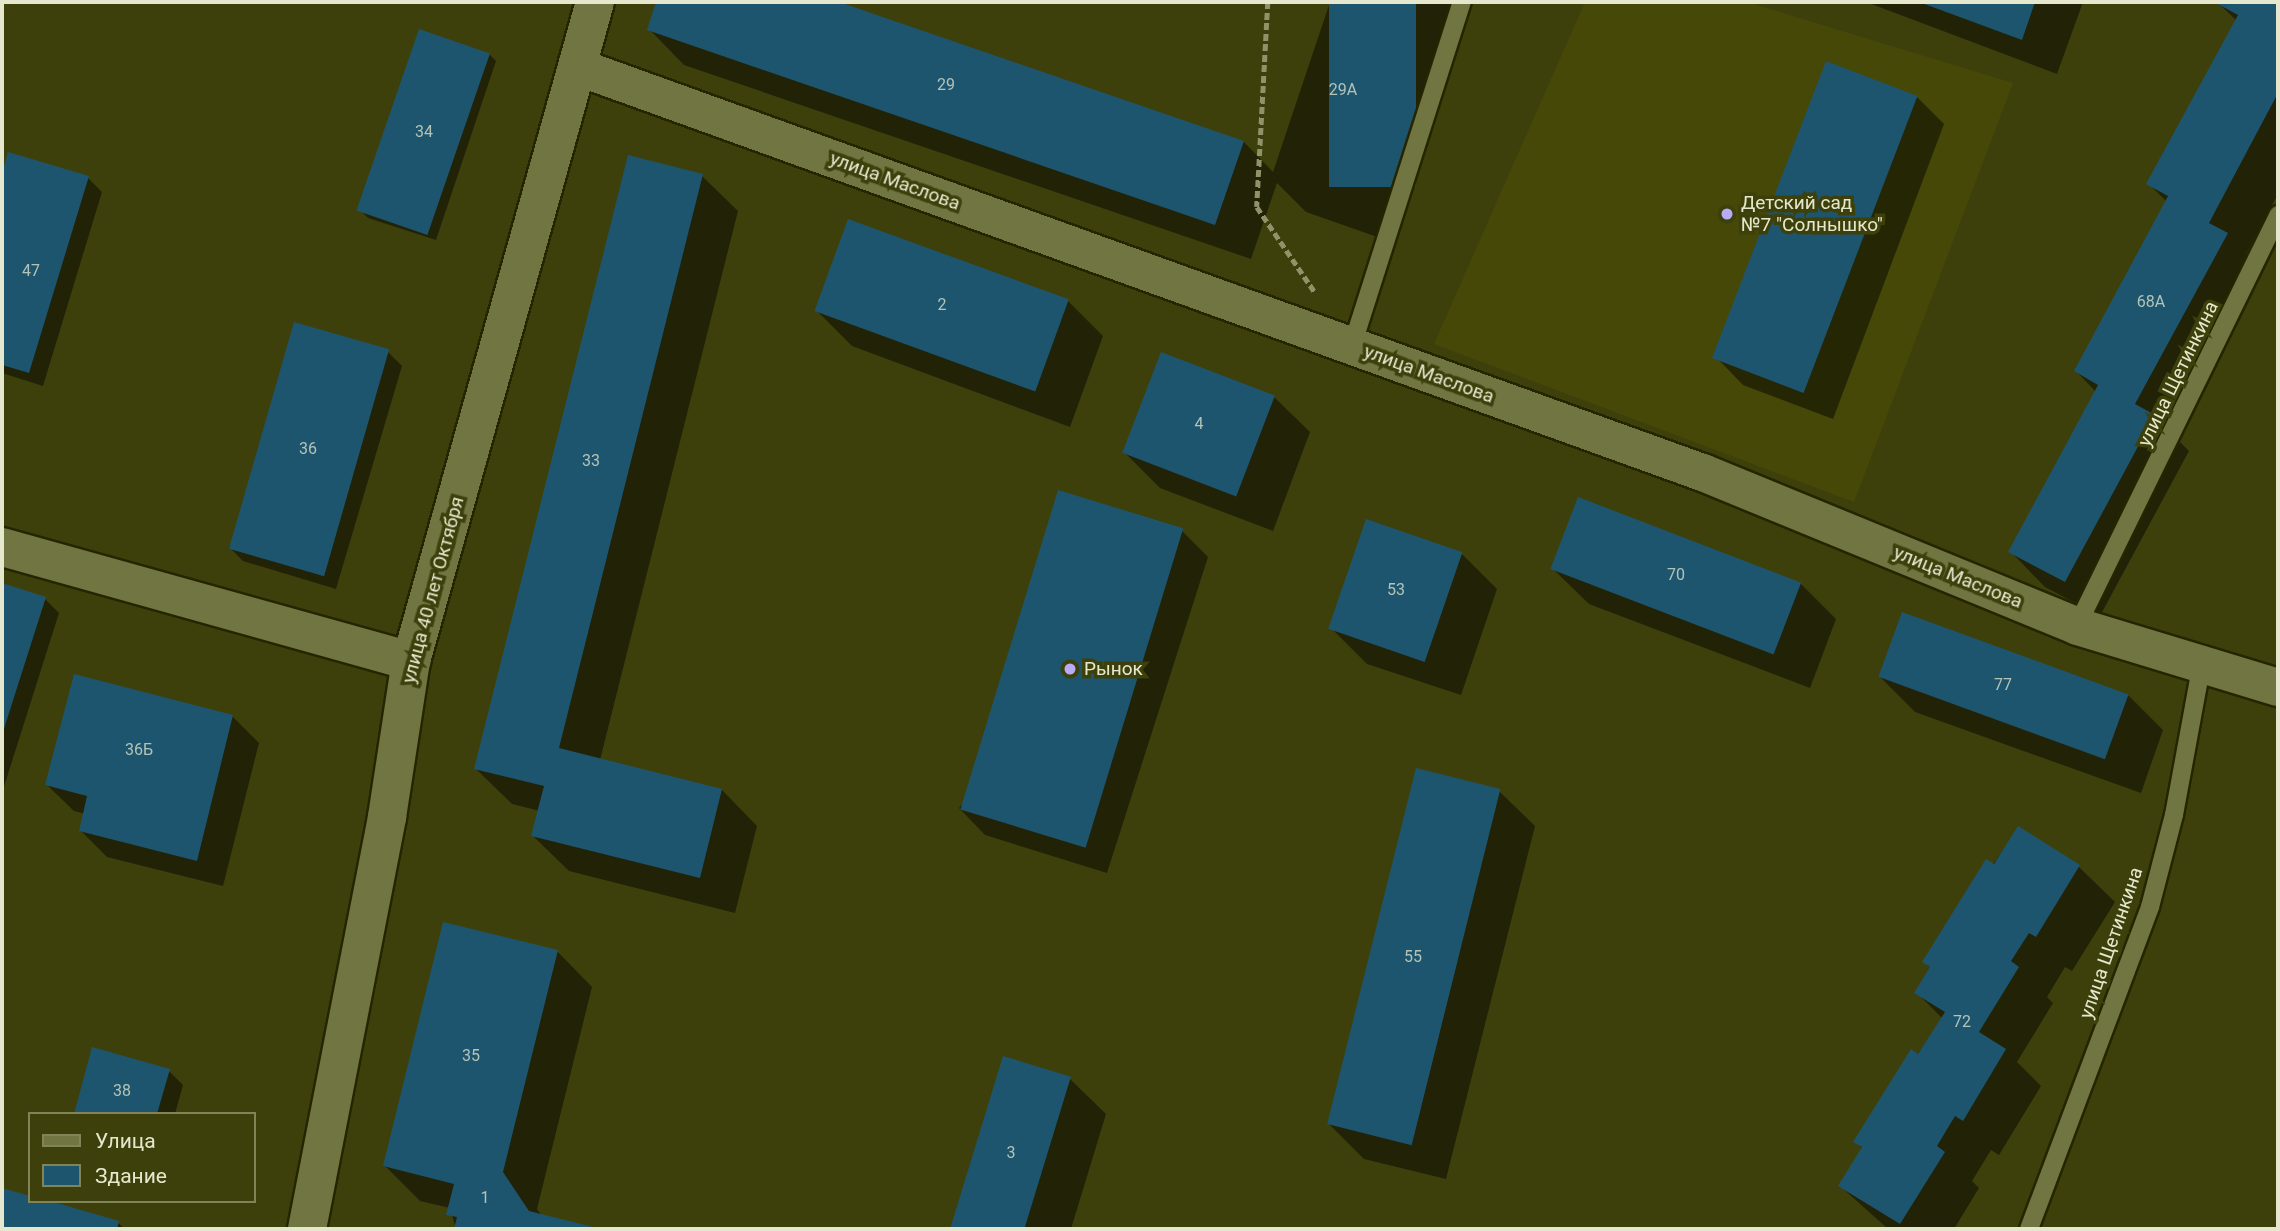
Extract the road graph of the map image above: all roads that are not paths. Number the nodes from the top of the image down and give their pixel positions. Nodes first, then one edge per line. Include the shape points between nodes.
1 (595, 2) edge
2 (1462, 2) edge
3 (576, 66) junction
4 (2278, 215) edge
5 (1352, 346) junction
6 (2, 547) edge
7 (2077, 626) junction
8 (411, 661) junction
9 (2202, 662) junction
10 (2278, 687) edge
11 (307, 1229) edge
12 (2029, 1229) edge

1 - 3 street, улица 40 лет Октября
2 - 5 lane
3 - 5 street, улица Маслова
3 - 8 street, улица 40 лет Октября
4 - 7 lane, улица Щетинкина
5 - 7 street, улица Маслова via 1702,472
6 - 8 street
7 - 9 street, улица Маслова
8 - 11 street, улица 40 лет Октября via 387,817
9 - 10 street, улица Маслова
9 - 12 lane, улица Щетинкина via 2174,816 2150,907

